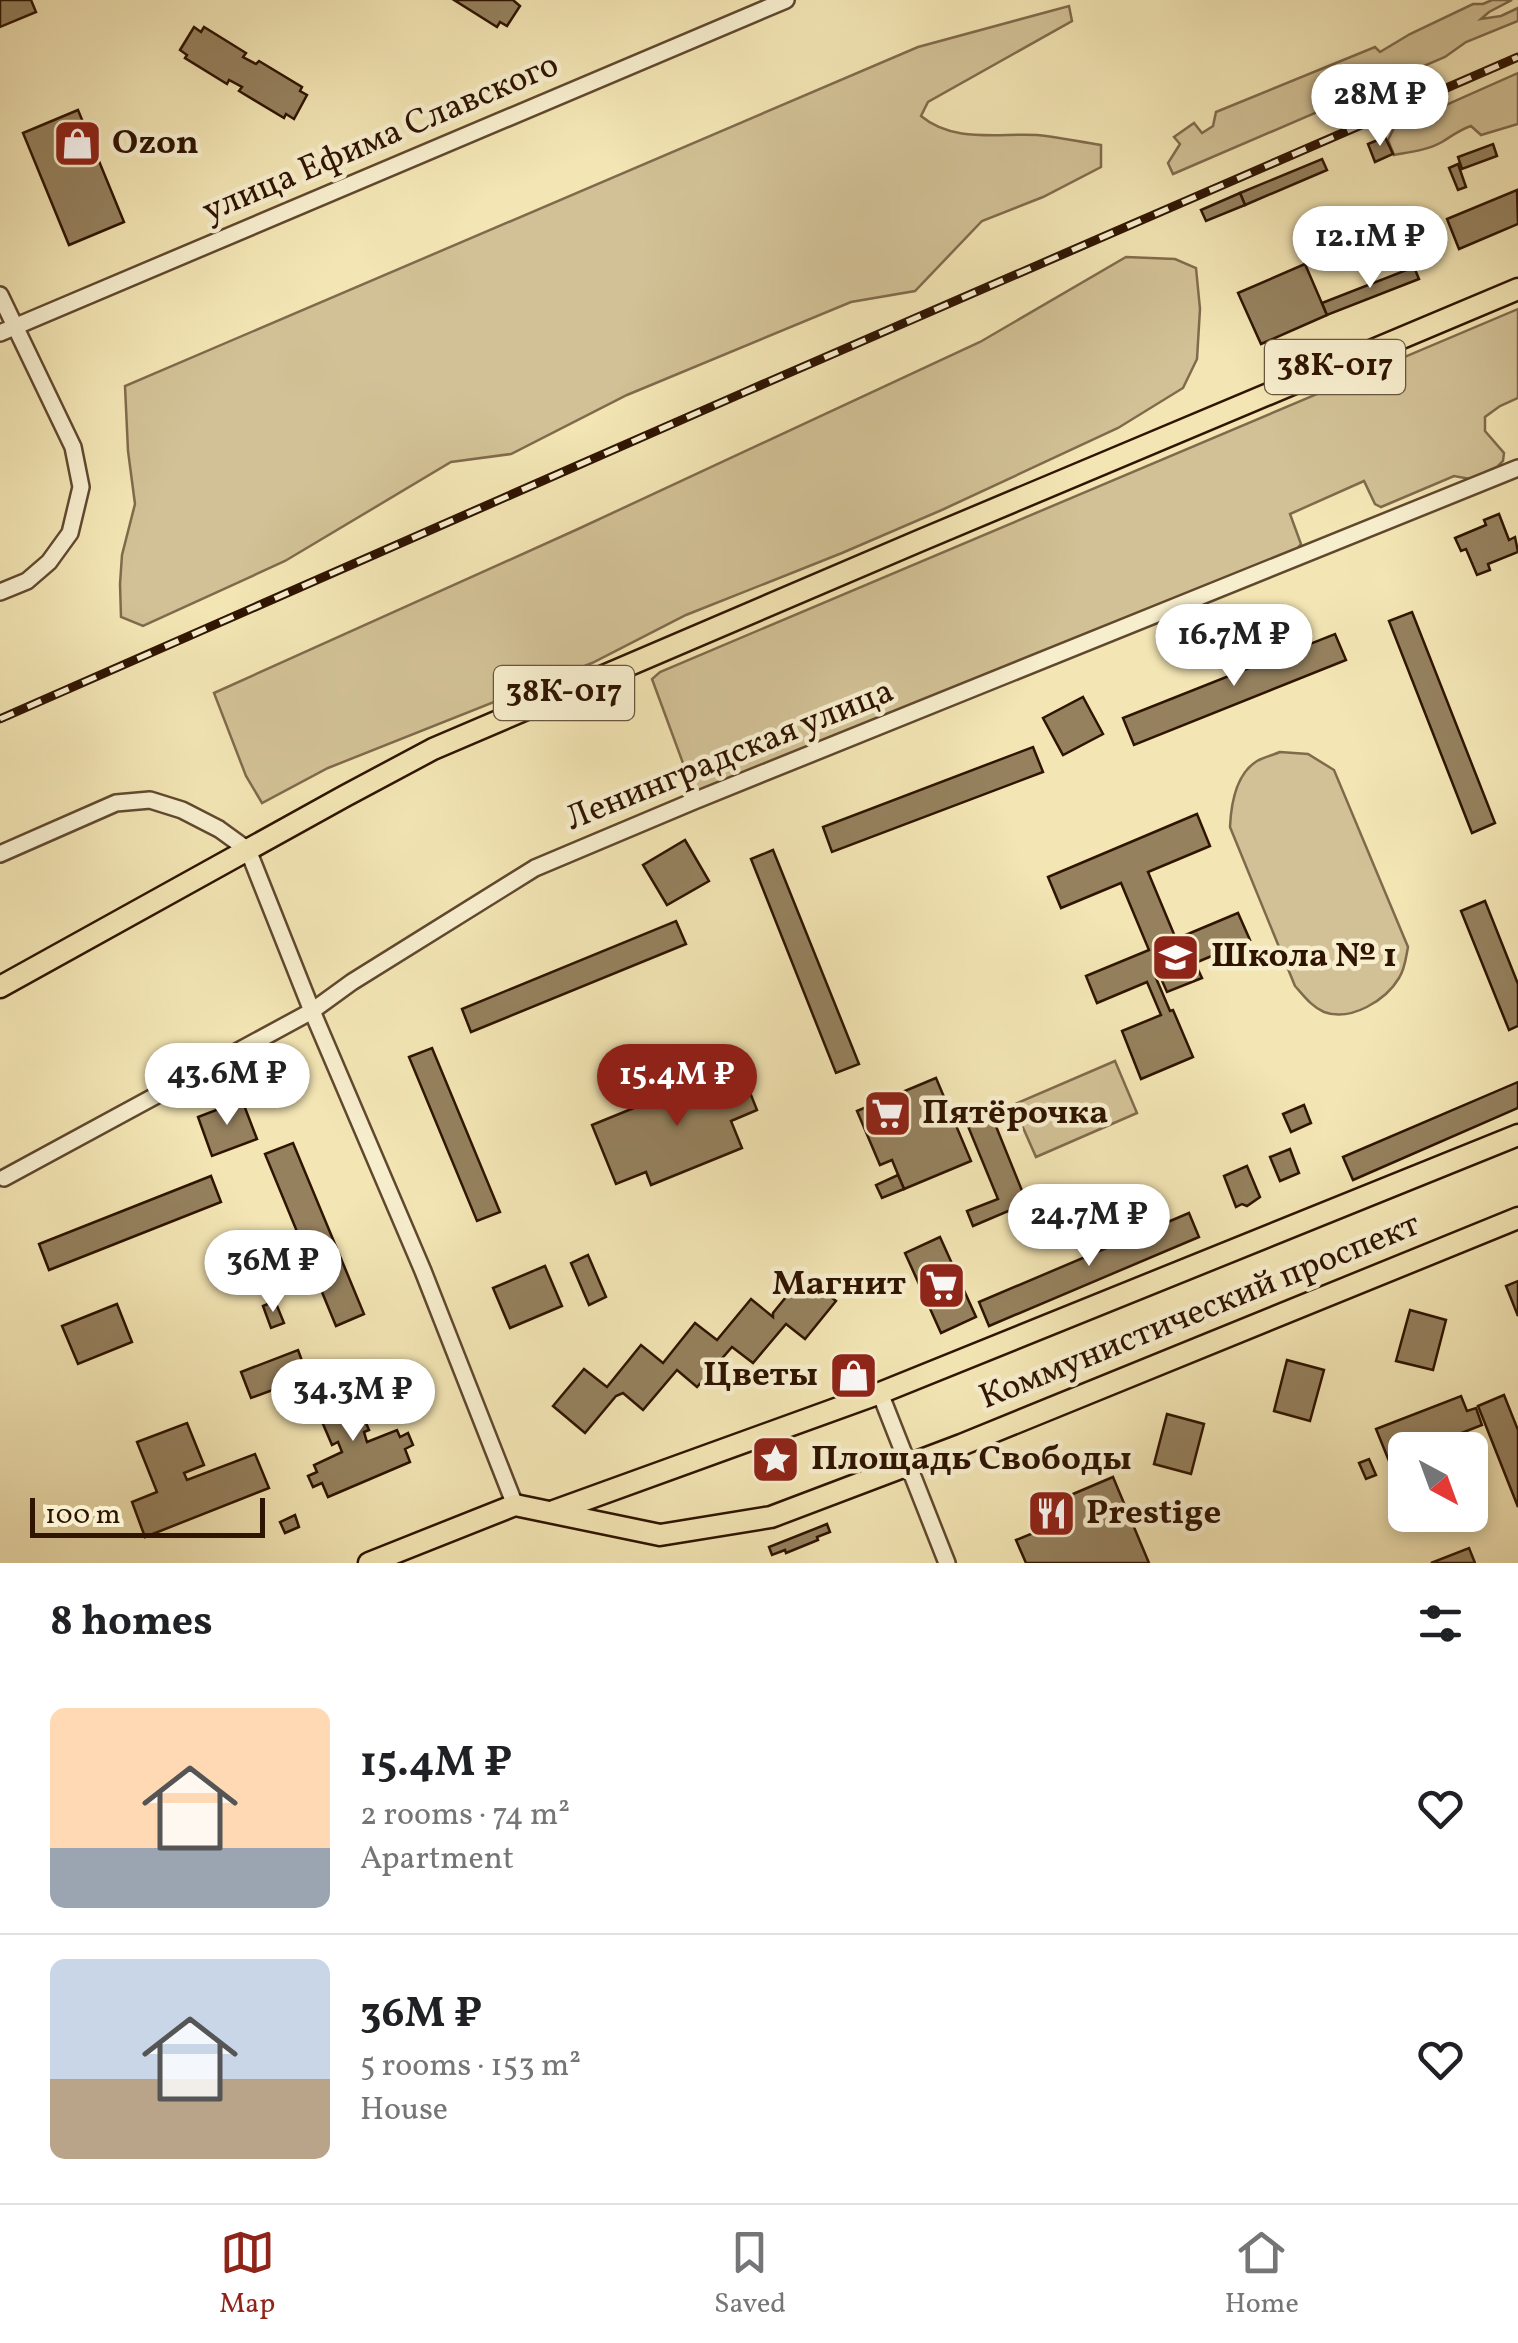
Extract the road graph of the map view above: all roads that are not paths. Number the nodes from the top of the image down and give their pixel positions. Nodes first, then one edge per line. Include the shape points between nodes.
1 (786, 0) edge
2 (1518, 289) edge
3 (0, 296) edge
4 (7, 330) edge
5 (1518, 468) edge
6 (0, 592) edge
7 (248, 850) junction
8 (0, 854) edge
9 (0, 987) edge
10 (312, 1010) junction
11 (1518, 1136) edge
12 (4, 1178) dead end
13 (1518, 1218) edge
14 (880, 1394) junction
15 (907, 1466) junction
16 (515, 1505) junction
17 (552, 1512) junction
18 (369, 1563) edge
19 (947, 1563) edge

1 - 4 street, улица Ефима Славского
2 - 7 main road, 38К-017 via 433,749
3 - 4 street
4 - 6 street via 46,388 73,446 81,487 70,533 49,562
5 - 10 street, Ленинградская улица via 536,868
7 - 8 street via 182,810 150,800 116,804
7 - 9 main road, 38К-017
7 - 10 street
10 - 12 street, Ленинградская улица
10 - 16 street
11 - 14 main road, Коммунистический проспект
13 - 15 main road, Коммунистический проспект
14 - 15 street
14 - 17 main road, Коммунистический проспект
15 - 17 main road, Коммунистический проспект via 771,1516 660,1535
15 - 19 street
16 - 17 main road, Коммунистический проспект
16 - 18 main road

